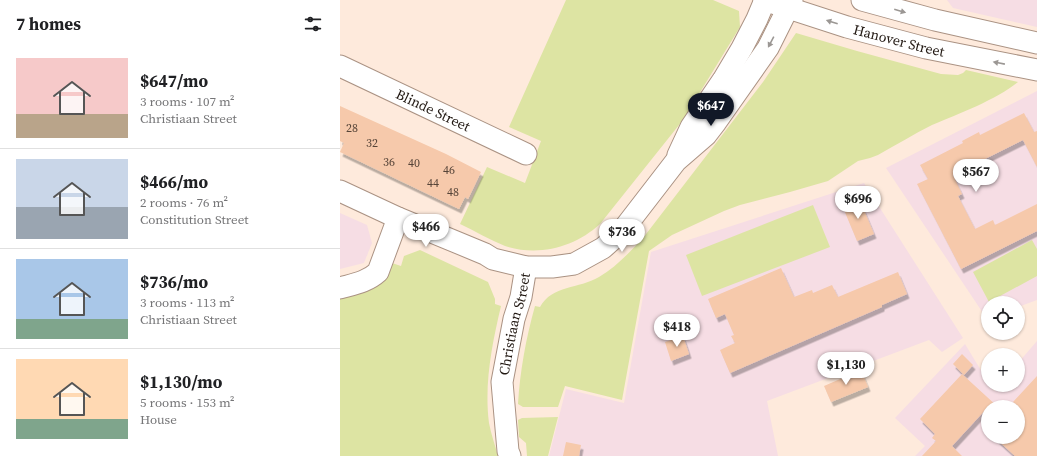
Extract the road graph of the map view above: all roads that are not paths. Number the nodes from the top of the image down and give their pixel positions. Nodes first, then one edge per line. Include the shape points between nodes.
1 (765, 0) edge
2 (862, 0) edge
3 (791, 4) edge
4 (1037, 43) edge
5 (340, 66) edge
6 (1037, 70) edge
7 (526, 154) dead end
8 (676, 161) junction
9 (340, 191) edge
10 (398, 218) junction
11 (526, 267) junction
12 (340, 288) edge
13 (510, 456) edge

1 - 3 street, Hanover Street
1 - 8 street, Christiaan Street via 742,48 691,127
2 -> 4 street, Hanover Street via 935,20
6 -> 3 street, Hanover Street via 926,48 847,26
3 -> 8 street, Christiaan Street via 768,48 721,116 706,135
5 - 7 street, Blinde Street
8 - 11 street, Christiaan Street via 622,231 603,248 574,264
9 - 10 street
10 - 11 street via 493,259
10 - 12 street via 378,272 366,281
11 - 13 street, Christiaan Street via 502,382

